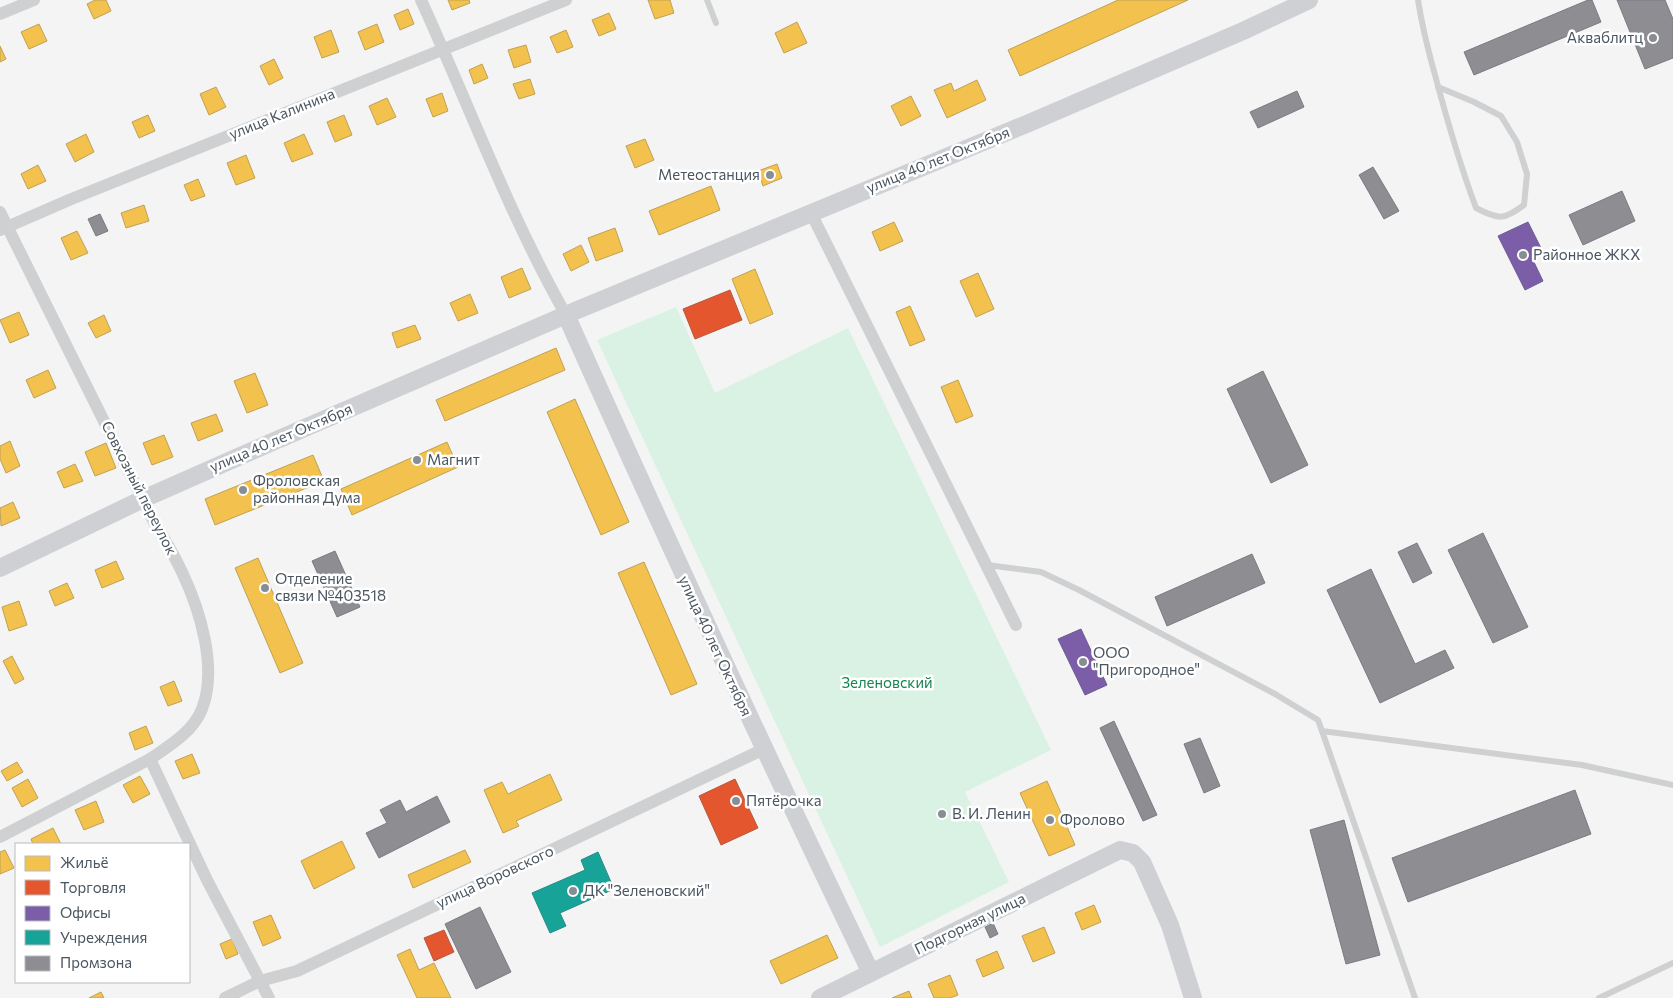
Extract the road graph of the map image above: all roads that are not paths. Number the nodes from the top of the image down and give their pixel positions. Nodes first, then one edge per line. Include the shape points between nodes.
1 (34, 0) edge
2 (421, 0) edge
3 (566, 0) edge
4 (707, 0) edge
5 (1309, 0) edge
6 (1418, 0) edge
7 (0, 14) edge
8 (716, 23) dead end
9 (443, 48) junction
10 (1438, 88) junction
11 (0, 212) edge
12 (811, 213) junction
13 (4, 228) edge
14 (566, 315) junction
15 (143, 499) junction
16 (987, 565) junction
17 (0, 568) edge
18 (1016, 625) dead end
19 (1322, 731) junction
20 (764, 749) junction
21 (150, 759) junction
22 (1673, 786) edge
23 (0, 837) edge
24 (190, 843) edge
25 (190, 844) edge
26 (1673, 963) edge
27 (871, 973) junction
28 (260, 981) junction
29 (225, 998) edge
30 (269, 998) edge
31 (820, 998) edge
32 (1193, 998) edge
33 (1415, 998) edge
34 (1599, 998) edge

1 - 7 street
2 - 9 street
3 - 9 street, улица Калинина
4 - 8 lane
5 - 12 street, улица 40 лет Октября via 1243,31
6 - 10 lane
9 - 13 street, улица Калинина
9 - 14 street via 504,191 543,275
10 - 10 lane via 1501,116 1517,142 1527,174 1524,204 1510,216 1493,216 1476,208
11 - 13 street, Совхозный переулок
12 - 14 street, улица 40 лет Октября
12 - 16 street
13 - 15 street, Совхозный переулок
14 - 15 street, улица 40 лет Октября
14 - 20 street, улица 40 лет Октября
15 - 17 street, улица 40 лет Октября
15 - 21 street, Совхозный переулок via 182,572 199,615 208,671 202,710 169,747
16 - 18 street
16 - 19 lane via 1040,572 1079,590 1275,694 1318,720
19 - 22 lane via 1582,765
19 - 33 lane
20 - 27 street, улица 40 лет Октября
20 - 28 street, улица Воровского via 297,971
21 - 23 street, Совхозный переулок
21 - 24 street
25 - 28 street
26 - 34 lane
27 - 31 street, Подгорная улица
27 - 32 street, Подгорная улица via 1120,850 1133,853 1142,862 1170,925
28 - 29 street, улица Воровского
28 - 30 street

